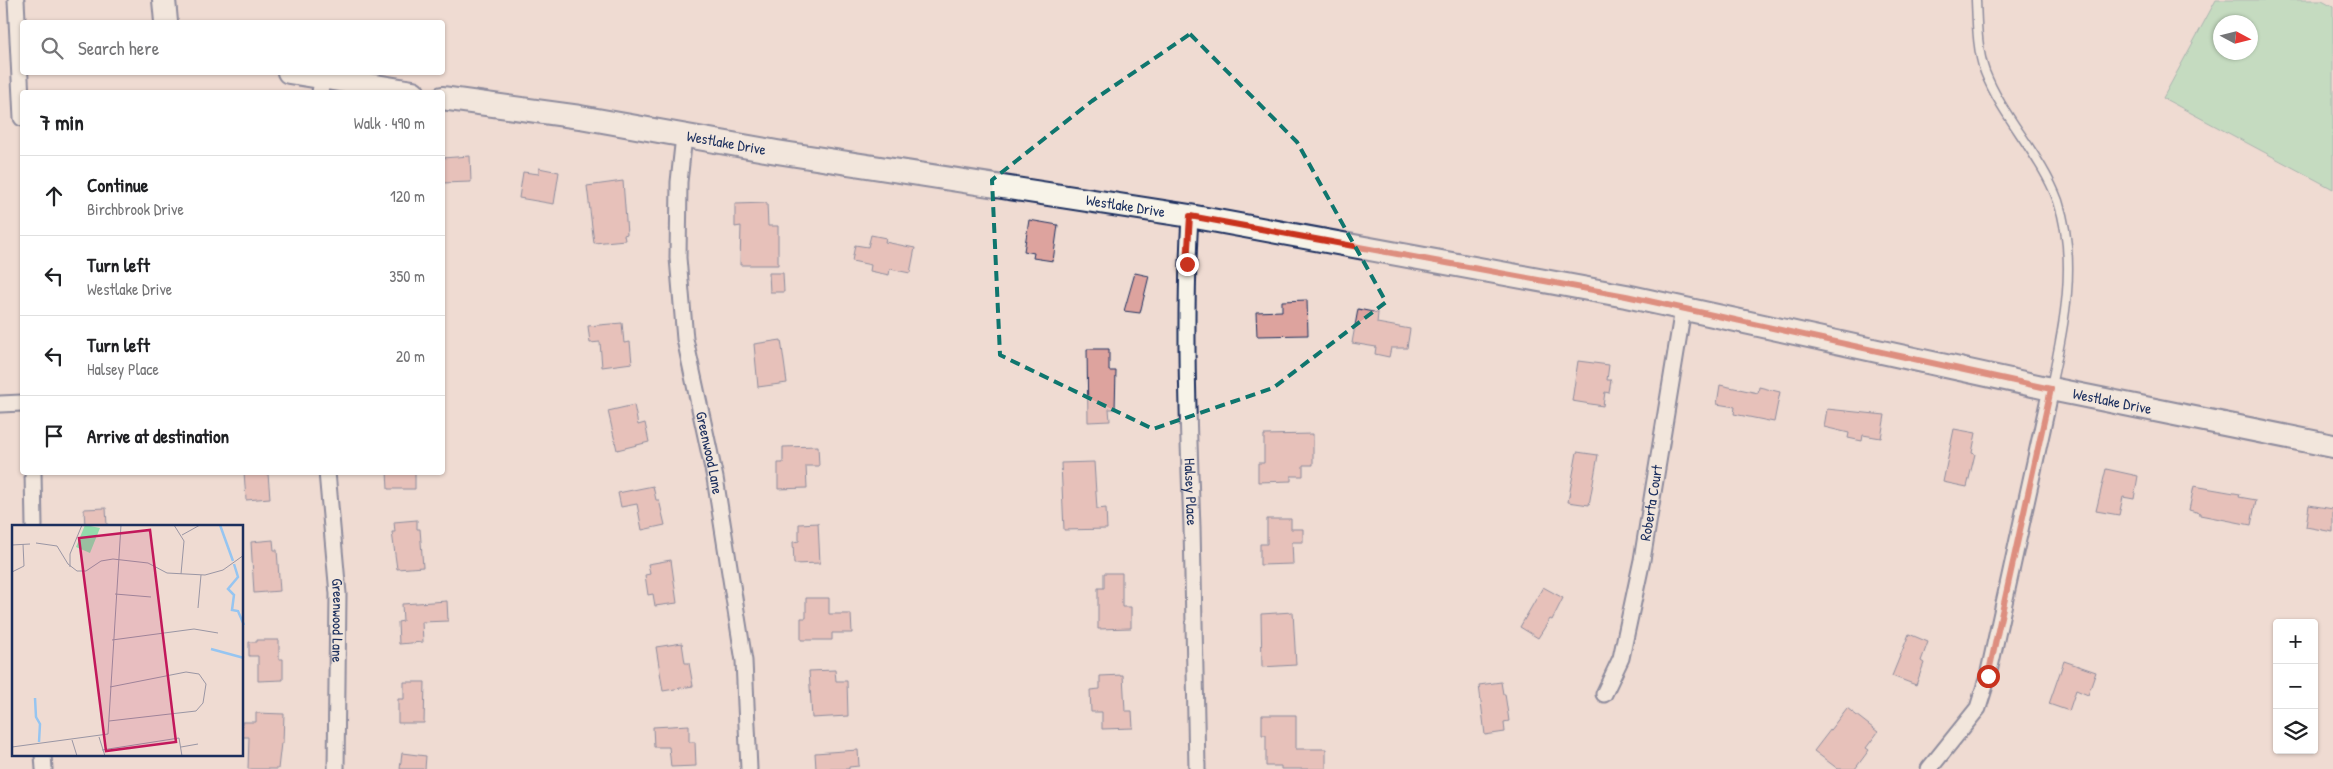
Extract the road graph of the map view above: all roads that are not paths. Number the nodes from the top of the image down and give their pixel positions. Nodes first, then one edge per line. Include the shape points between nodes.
1 (16, 0) edge
2 (164, 0) edge
3 (1976, 0) edge
4 (166, 20) edge
5 (297, 75) edge
6 (322, 85) edge
7 (21, 90) edge
8 (387, 90) edge
9 (445, 98) edge
10 (684, 136) junction
11 (1190, 216) junction
12 (1683, 309) junction
13 (2051, 389) junction
14 (20, 403) edge
15 (0, 404) edge
16 (2333, 446) edge
17 (33, 475) edge
18 (327, 475) edge
19 (34, 525) edge
20 (1604, 694) dead end
21 (43, 756) edge
22 (44, 769) edge
23 (336, 769) edge
24 (749, 769) edge
25 (1197, 769) edge
26 (1929, 769) edge

1 - 7 street
2 - 4 street
3 - 13 lane via 1977,29 1985,71 2051,184 2063,226 2067,261 2066,298
5 - 6 street
6 - 8 street
9 - 10 street, Westlake Drive via 580,117
10 - 11 street, Westlake Drive
10 - 24 street, Greenwood Lane via 679,182 678,258 684,339 715,478 744,661
11 - 12 street, Westlake Drive
11 - 25 street, Halsey Place via 1186,370
12 - 13 street, Westlake Drive
12 - 20 street, Roberta Court via 1642,560 1620,658
13 - 16 street, Westlake Drive
13 - 26 street via 1988,676 1978,708
14 - 15 street
17 - 19 street
18 - 23 street, Greenwood Lane via 338,594
21 - 22 street

